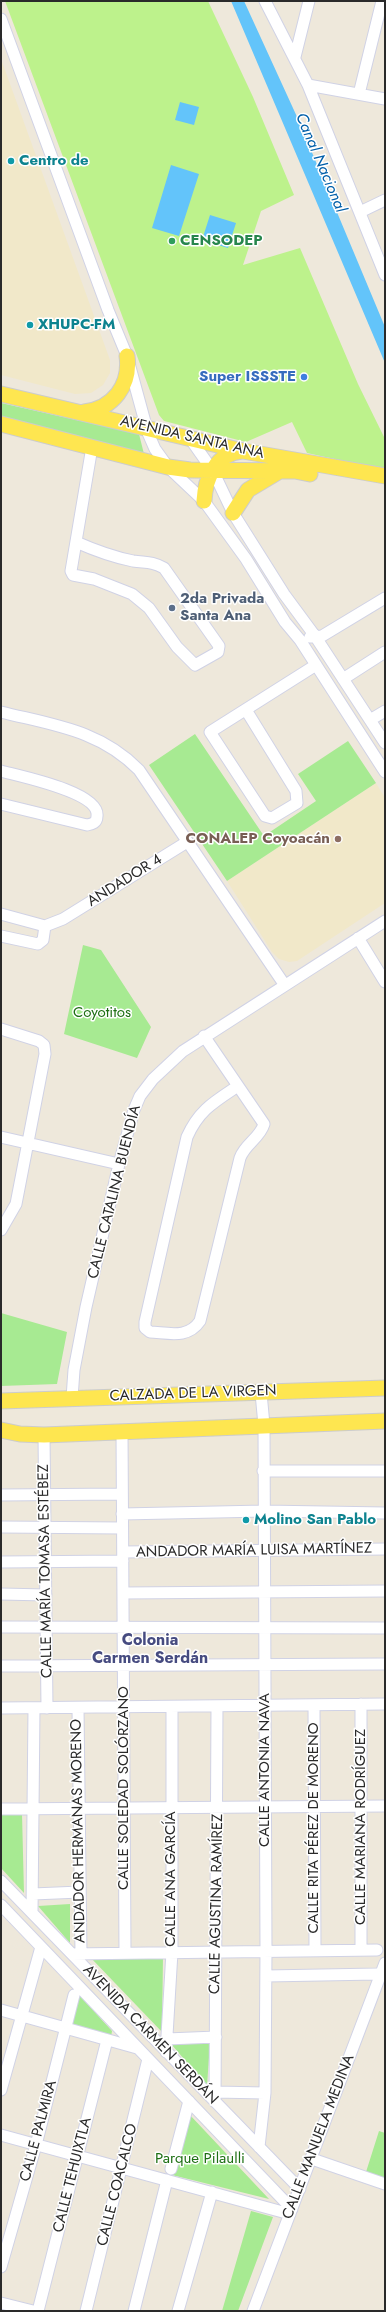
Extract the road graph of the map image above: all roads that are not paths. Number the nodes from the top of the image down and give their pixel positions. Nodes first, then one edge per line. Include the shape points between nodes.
1 (265, 1) edge
2 (309, 1) edge
3 (382, 1) edge
4 (1, 19) edge
5 (295, 57) junction
6 (308, 85) junction
7 (359, 94) junction
8 (385, 99) edge
9 (385, 200) edge
10 (360, 212) junction
11 (385, 275) edge
12 (127, 356) junction
13 (1, 394) edge
14 (77, 412) junction
15 (1, 424) edge
16 (147, 427) junction
17 (189, 437) junction
18 (92, 447) junction
19 (243, 451) junction
20 (168, 467) junction
21 (212, 471) junction
22 (282, 471) junction
23 (385, 476) edge
24 (385, 486) edge
25 (204, 501) junction
26 (233, 513) junction
27 (76, 542) junction
28 (284, 594) junction
29 (385, 598) edge
30 (315, 636) junction
31 (298, 638) junction
32 (385, 652) edge
33 (316, 665) junction
34 (343, 679) junction
35 (246, 710) junction
36 (385, 710) edge
37 (1, 712) edge
38 (370, 720) junction
39 (385, 743) edge
40 (1, 771) edge
41 (385, 772) edge
42 (1, 804) edge
43 (187, 842) junction
44 (1, 914) edge
45 (385, 921) edge
46 (46, 926) junction
47 (1, 936) edge
48 (358, 938) junction
49 (385, 982) edge
50 (284, 984) junction
51 (1, 1029) edge
52 (204, 1036) junction
53 (238, 1086) junction
54 (1, 1137) edge
55 (29, 1144) junction
56 (119, 1164) junction
57 (1, 1230) edge
58 (1, 1234) edge
59 (1, 1238) edge
60 (385, 1388) edge
61 (261, 1393) junction
62 (72, 1398) junction
63 (1, 1401) edge
64 (385, 1421) edge
65 (264, 1424) junction
66 (1, 1430) edge
67 (122, 1431) junction
68 (20, 1434) junction
69 (44, 1434) junction
70 (1, 1439) edge
71 (263, 1471) junction
72 (385, 1471) edge
73 (122, 1494) junction
74 (1, 1495) edge
75 (45, 1495) junction
76 (264, 1511) junction
77 (385, 1512) edge
78 (122, 1514) junction
79 (1, 1527) edge
80 (45, 1527) junction
81 (122, 1528) junction
82 (385, 1549) edge
83 (263, 1550) junction
84 (122, 1556) junction
85 (46, 1561) junction
86 (1, 1562) edge
87 (385, 1590) edge
88 (263, 1591) junction
89 (123, 1593) junction
90 (1, 1594) edge
91 (46, 1595) junction
92 (1, 1627) edge
93 (46, 1627) junction
94 (123, 1627) junction
95 (385, 1628) edge
96 (263, 1629) junction
97 (385, 1664) edge
98 (1, 1666) edge
99 (47, 1666) junction
100 (123, 1666) junction
101 (264, 1666) junction
102 (361, 1704) junction
103 (385, 1704) edge
104 (314, 1705) junction
105 (172, 1706) junction
106 (217, 1706) junction
107 (264, 1706) junction
108 (124, 1707) junction
109 (1, 1708) edge
110 (34, 1708) junction
111 (47, 1708) junction
112 (78, 1708) junction
113 (315, 1806) junction
114 (361, 1806) junction
115 (385, 1806) edge
116 (218, 1807) junction
117 (78, 1808) junction
118 (124, 1808) junction
119 (171, 1808) junction
120 (265, 1808) junction
121 (1, 1809) edge
122 (33, 1809) junction
123 (1, 1881) edge
124 (80, 1892) junction
125 (32, 1894) junction
126 (2, 1909) edge
127 (32, 1913) junction
128 (41, 1947) junction
129 (360, 1950) junction
130 (377, 1950) dead end
131 (315, 1951) junction
132 (125, 1952) junction
133 (172, 1952) junction
134 (217, 1952) junction
135 (266, 1952) junction
136 (77, 1954) junction
137 (385, 1963) edge
138 (377, 1974) dead end
139 (266, 1976) junction
140 (74, 1995) dead end
141 (1, 2010) edge
142 (22, 2016) junction
143 (65, 2028) junction
144 (216, 2037) junction
145 (167, 2038) junction
146 (107, 2040) junction
147 (138, 2048) junction
148 (166, 2052) junction
149 (148, 2059) junction
150 (1, 2090) edge
151 (265, 2093) junction
152 (215, 2097) junction
153 (189, 2101) junction
154 (1, 2135) edge
155 (36, 2145) junction
156 (259, 2147) junction
157 (78, 2157) junction
158 (312, 2159) junction
159 (122, 2169) junction
160 (171, 2169) dead end
161 (167, 2180) junction
162 (385, 2184) edge
163 (300, 2189) junction
164 (212, 2192) junction
165 (291, 2211) junction
166 (1, 2267) edge
167 (1, 2302) edge
168 (34, 2311) edge
169 (38, 2311) edge
170 (86, 2311) edge
171 (134, 2311) edge
172 (178, 2311) edge
173 (253, 2311) edge

1 - 5 street
2 - 5 street
3 - 7 street
4 - 12 street
5 - 6 street
6 - 7 street
6 - 10 street
7 - 8 street
9 - 10 street
10 - 11 street
12 - 14 main road via 126,378 116,397 98,409
12 - 16 street
13 - 14 main road, AVENIDA SANTA ANA
14 - 16 main road, AVENIDA SANTA ANA
15 - 18 main road, AVENIDA SANTA ANA
16 - 17 main road, AVENIDA SANTA ANA
16 - 20 street via 151,442
17 - 19 main road, AVENIDA SANTA ANA
17 - 21 street
18 - 20 main road, AVENIDA SANTA ANA
18 - 27 street
19 - 21 main road via 235,451 222,458
19 - 23 main road, AVENIDA SANTA ANA
20 - 21 main road, AVENIDA SANTA ANA
20 - 25 street
21 - 22 main road, AVENIDA SANTA ANA
21 - 25 main road via 206,485
21 - 26 street
22 - 24 main road, AVENIDA SANTA ANA
22 - 26 main road via 270,475 248,490
25 - 31 street
26 - 28 street
27 - 27 street via 97,552 134,561 153,562 164,568 209,629 219,646 218,652 195,665 177,647 149,608 132,594 94,579 73,575 70,571
28 - 30 street
28 - 31 street via 284,606
29 - 30 street via 322,636
30 - 31 street
30 - 34 street
31 - 33 street
32 - 34 street
33 - 35 street
33 - 41 street
34 - 38 street
35 - 35 street via 210,732 265,816 272,818 296,803 298,798
36 - 38 street
37 - 43 street via 90,736 120,752 139,770
38 - 39 street
40 - 42 street via 76,794 94,806 97,819 94,823 86,825
43 - 46 street, ANDADOR 4 via 63,920
43 - 50 street
44 - 46 street
45 - 48 street, CALLE CATALINA BUENDÍA
46 - 47 street via 43,940 38,944
48 - 49 street
48 - 50 street, CALLE CATALINA BUENDÍA
50 - 52 street, CALLE CATALINA BUENDÍA
51 - 55 street via 39,1041 44,1045 45,1054
52 - 53 street
52 - 56 street, CALLE CATALINA BUENDÍA via 175,1057 140,1096
53 - 53 street via 208,1105 193,1124 187,1137 145,1322 145,1328 150,1332 188,1333 195,1329 200,1321 240,1158 243,1149 262,1130 264,1124
54 - 55 street
55 - 56 street
55 - 57 street via 16,1204
56 - 62 street, CALLE CATALINA BUENDÍA via 80,1335
58 - 59 street
60 - 61 main road, CALZADA DE LA VIRGEN
61 - 62 main road, CALZADA DE LA VIRGEN
61 - 65 street, CALLE ANTONIA NAVA
62 - 63 main road, CALZADA DE LA VIRGEN
64 - 65 main road
65 - 67 main road
65 - 71 street, CALLE ANTONIA NAVA
66 - 68 main road
67 - 69 main road
67 - 73 street, CALLE SOLEDAD SOLÓRZANO
68 - 69 main road
68 - 70 street
69 - 75 street, CALLE MARÍA TOMASA ESTÉBEZ
71 - 72 street
71 - 76 street, CALLE ANTONIA NAVA
73 - 75 street
73 - 78 street, CALLE SOLEDAD SOLÓRZANO
74 - 75 street
75 - 80 street, CALLE MARÍA TOMASA ESTÉBEZ
76 - 77 street
76 - 78 street
76 - 83 street, CALLE ANTONIA NAVA
78 - 81 street, CALLE SOLEDAD SOLÓRZANO
79 - 80 street
80 - 81 street
80 - 85 street, CALLE MARÍA TOMASA ESTÉBEZ
81 - 84 street, CALLE SOLEDAD SOLÓRZANO
82 - 83 street, ANDADOR MARÍA LUISA MARTÍNEZ
83 - 84 street, ANDADOR MARÍA LUISA MARTÍNEZ
83 - 88 street, CALLE ANTONIA NAVA
84 - 85 street, ANDADOR MARÍA LUISA MARTÍNEZ
84 - 89 street, CALLE SOLEDAD SOLÓRZANO
85 - 86 street, ANDADOR MARÍA LUISA MARTÍNEZ
85 - 91 street, CALLE MARÍA TOMASA ESTÉBEZ
87 - 88 street
88 - 89 street
88 - 96 street, CALLE ANTONIA NAVA
89 - 94 street, CALLE SOLEDAD SOLÓRZANO
90 - 91 street
91 - 93 street, CALLE MARÍA TOMASA ESTÉBEZ
92 - 93 street
93 - 94 street
93 - 99 street, CALLE MARÍA TOMASA ESTÉBEZ
94 - 96 street
94 - 100 street, CALLE SOLEDAD SOLÓRZANO
95 - 96 street
96 - 101 street, CALLE ANTONIA NAVA
97 - 101 street
98 - 99 street
99 - 100 street
99 - 111 street, CALLE MARÍA TOMASA ESTÉBEZ
100 - 101 street
100 - 108 street, CALLE SOLEDAD SOLÓRZANO
101 - 107 street, CALLE ANTONIA NAVA
102 - 103 street
102 - 104 street
102 - 114 street, CALLE MARIANA RODRÍGUEZ
104 - 107 street
104 - 113 street, CALLE RITA PÉREZ DE MORENO
105 - 106 street
105 - 108 street
105 - 119 street, CALLE ANA GARCÍA
106 - 107 street
106 - 116 street, CALLE AGUSTINA RAMÍREZ
107 - 120 street, CALLE ANTONIA NAVA
108 - 112 street
108 - 118 street, CALLE SOLEDAD SOLÓRZANO
109 - 110 street
110 - 111 street
110 - 122 street
111 - 112 street
112 - 117 street, ANDADOR HERMANAS MORENO
113 - 114 street
113 - 120 street
113 - 131 street, CALLE RITA PÉREZ DE MORENO
114 - 115 street
114 - 129 street, CALLE MARIANA RODRÍGUEZ
116 - 119 street
116 - 120 street
116 - 134 street, CALLE AGUSTINA RAMÍREZ
117 - 118 street
117 - 122 street
117 - 124 street, ANDADOR HERMANAS MORENO
118 - 119 street
118 - 132 street, CALLE SOLEDAD SOLÓRZANO
119 - 133 street, CALLE ANA GARCÍA
120 - 135 street, CALLE ANTONIA NAVA
121 - 122 street
122 - 125 street
123 - 127 street, AVENIDA CARMEN SERDÁN
124 - 125 street
124 - 136 street, ANDADOR HERMANAS MORENO
125 - 127 street
126 - 128 street, AVENIDA CARMEN SERDÁN
127 - 136 street, AVENIDA CARMEN SERDÁN
128 - 142 street
128 - 147 street, AVENIDA CARMEN SERDÁN
129 - 130 street
129 - 131 street
131 - 135 street
132 - 133 street
132 - 136 street
133 - 134 street
133 - 145 street, CALLE ANA GARCÍA
134 - 135 street
134 - 144 street, CALLE AGUSTINA RAMÍREZ
135 - 139 street, CALLE ANTONIA NAVA
136 - 148 street, AVENIDA CARMEN SERDÁN
137 - 158 street, CALLE MANUELA MEDINA
138 - 139 street
139 - 151 street, CALLE ANTONIA NAVA
140 - 143 street, CALLE PALMIRA
141 - 142 street
142 - 143 street
142 - 150 street
143 - 146 street
143 - 155 street, CALLE PALMIRA
144 - 145 street
144 - 152 street, CALLE AGUSTINA RAMÍREZ
145 - 148 street, CALLE ANA GARCÍA
146 - 147 street
146 - 157 street, CALLE TEHUIXTLA
147 - 149 street, AVENIDA CARMEN SERDÁN
148 - 152 street, AVENIDA CARMEN SERDÁN
149 - 153 street, AVENIDA CARMEN SERDÁN
149 - 159 street, CALLE COACALCO
151 - 152 street
151 - 156 street, CALLE ANTONIA NAVA
152 - 156 street, AVENIDA CARMEN SERDÁN
153 - 160 street
153 - 165 street, AVENIDA CARMEN SERDÁN
154 - 155 street
155 - 157 street
155 - 166 street, CALLE PALMIRA
156 - 163 street, AVENIDA CARMEN SERDÁN
157 - 159 street
157 - 169 street, CALLE TEHUIXTLA
158 - 162 street
158 - 163 street, CALLE MANUELA MEDINA
159 - 161 street
159 - 170 street, CALLE COACALCO
161 - 164 street
161 - 171 street
163 - 165 street, CALLE MANUELA MEDINA
164 - 165 street
164 - 172 street
165 - 173 street, CALLE MANUELA MEDINA
167 - 168 street

